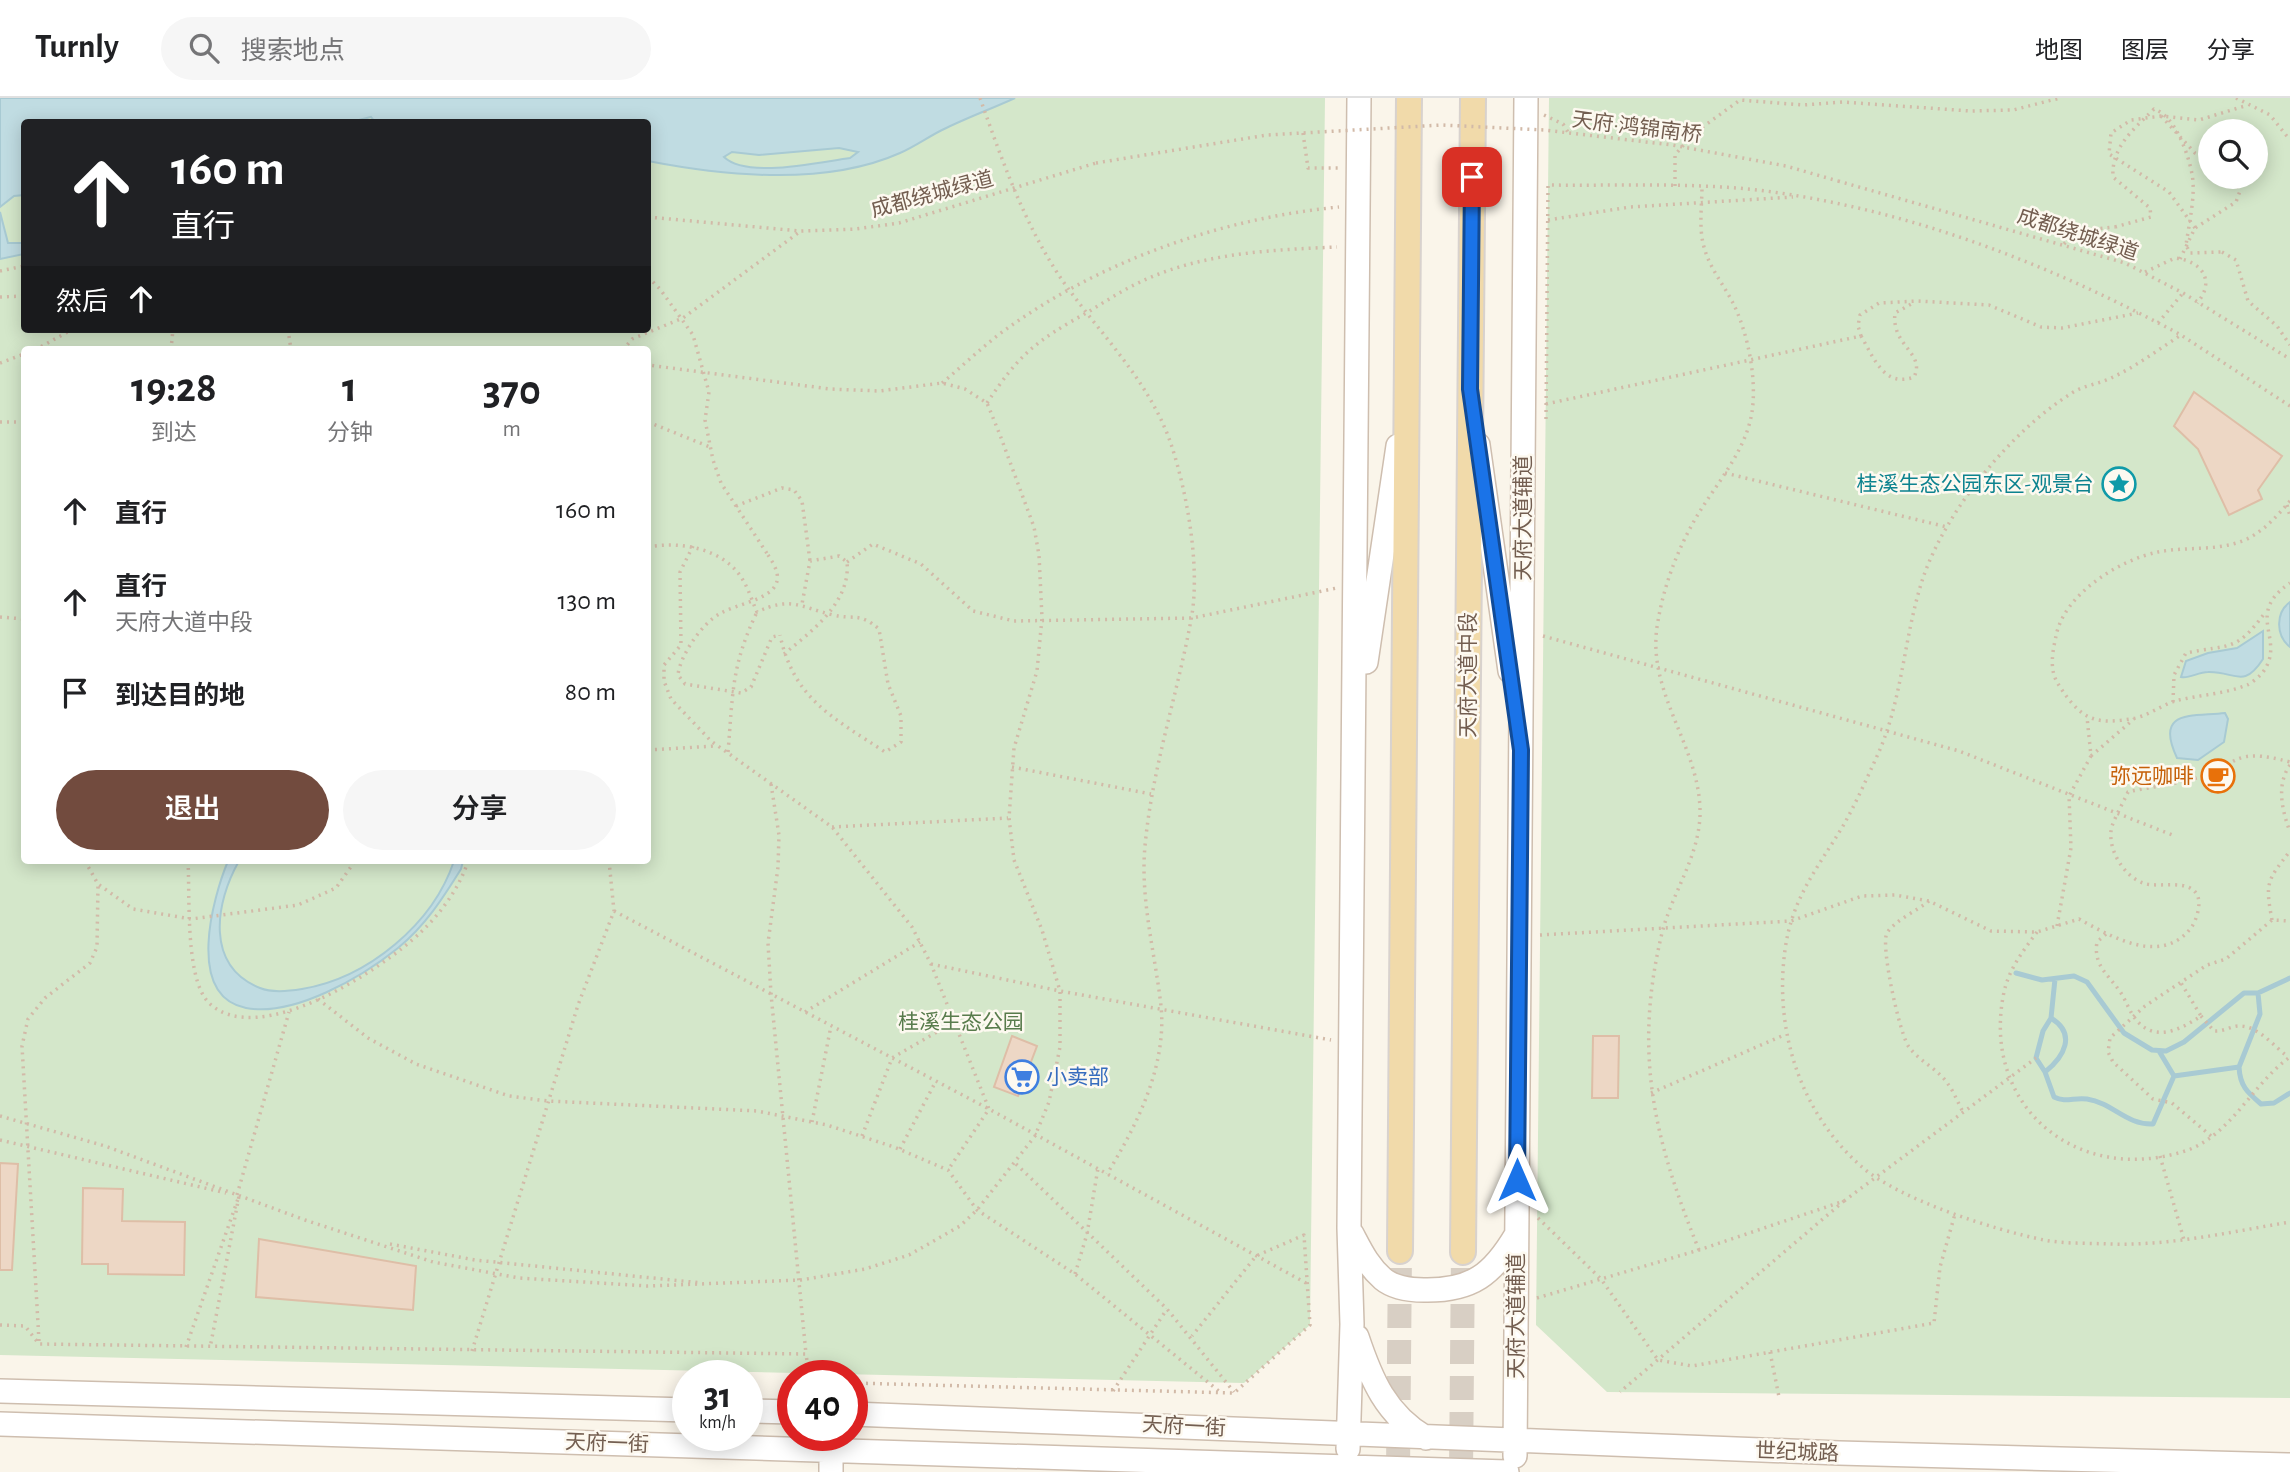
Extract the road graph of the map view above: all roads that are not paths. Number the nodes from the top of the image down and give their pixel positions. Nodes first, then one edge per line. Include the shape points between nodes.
1 (1359, 98) edge
2 (1409, 98) edge
3 (1473, 98) edge
4 (1532, 105) edge
5 (1407, 388) junction
6 (1470, 389) junction
7 (1353, 745) junction
8 (1521, 750) junction
9 (1349, 1228) junction
10 (1517, 1234) junction
11 (1400, 1251) tunnel mouth
12 (1463, 1252) tunnel mouth
13 (1352, 1324) junction
14 (0, 1391) edge
15 (672, 1410) edge
16 (868, 1414) edge
17 (0, 1424) edge
18 (1348, 1434) junction
19 (1423, 1437) junction
20 (1515, 1441) junction
21 (831, 1461) edge
22 (855, 1462) edge
23 (2290, 1465) edge
24 (1347, 1469) edge
25 (1426, 1471) edge
26 (1507, 1472) edge
27 (1514, 1472) edge

1 - 7 street
2 - 5 main road
3 - 6 main road, 天府大道中段
4 - 8 street, 天府大道辅道
5 - 7 street
5 - 11 main road
6 - 8 street
6 - 12 main road, 天府大道中段
7 - 9 street
8 - 10 street, 天府大道辅道
9 - 10 street via 1366,1262 1385,1281 1409,1290 1440,1291 1470,1284 1500,1261
9 - 13 street
10 - 20 street, 天府大道辅道
13 - 18 street
13 - 19 street via 1378,1392 1392,1412
14 - 15 street, 天府一街
16 - 18 street, 天府一街
17 - 21 street, 天府一街
18 - 19 street, 天府一街
18 - 24 street
18 - 25 street
19 - 20 street, 天府一街
19 - 27 street
20 - 23 street, 世纪城路
20 - 27 street, 天府大道辅道
21 - 22 street, 天府一街
22 - 24 street, 天府一街
24 - 25 street, 天府一街
25 - 26 street, 天府一街

